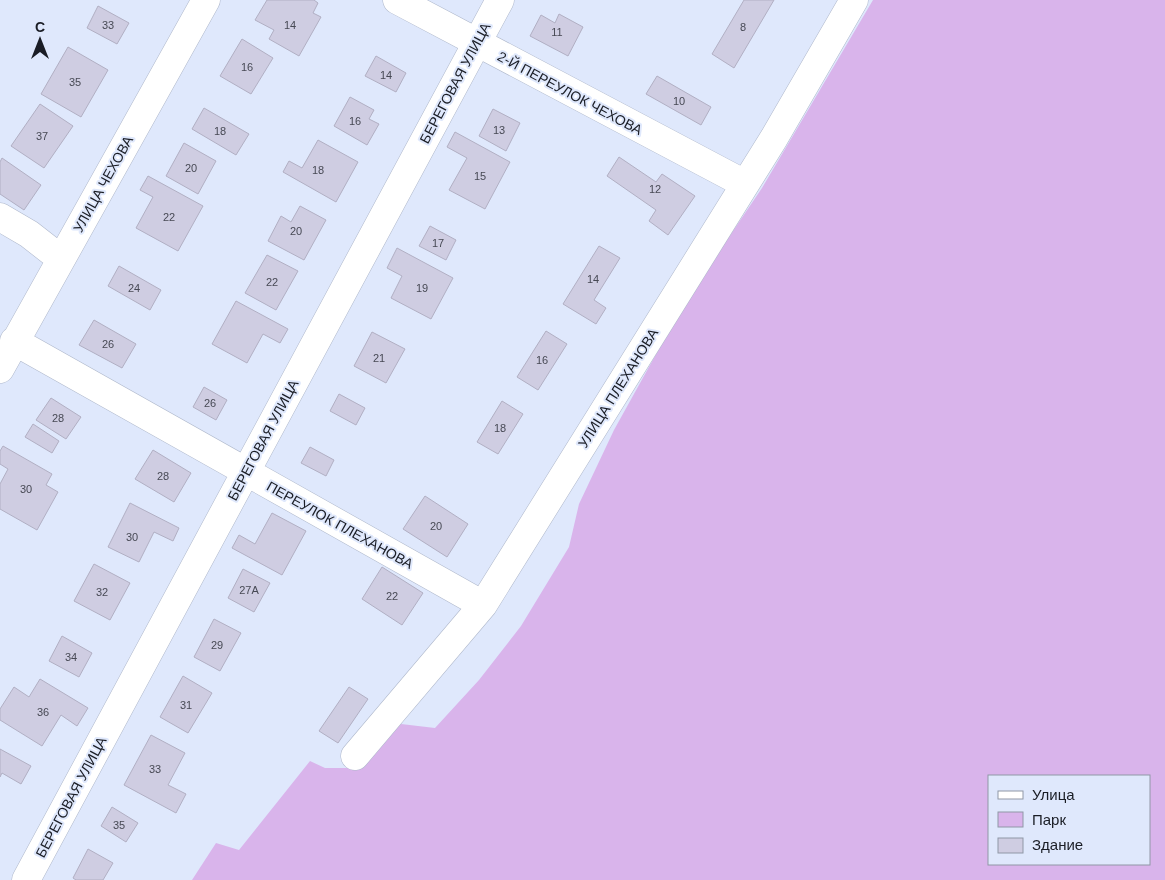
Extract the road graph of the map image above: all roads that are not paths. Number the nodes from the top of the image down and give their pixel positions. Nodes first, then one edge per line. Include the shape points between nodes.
1 (206, 0) edge
2 (397, 0) edge
3 (500, 0) edge
4 (854, 0) edge
5 (476, 44) junction
6 (745, 184) junction
7 (0, 217) edge
8 (61, 259) junction
9 (14, 341) junction
10 (0, 368) edge
11 (246, 472) junction
12 (483, 605) junction
13 (355, 756) dead end
14 (26, 880) edge

1 - 8 street, УЛИЦА ЧЕХОВА
2 - 5 street, 2-Й ПЕРЕУЛОК ЧЕХОВА
3 - 5 street, БЕРЕГОВАЯ УЛИЦА
4 - 6 street, УЛИЦА ПЛЕХАНОВА
5 - 6 street, 2-Й ПЕРЕУЛОК ЧЕХОВА
5 - 11 street, БЕРЕГОВАЯ УЛИЦА
6 - 12 street, УЛИЦА ПЛЕХАНОВА
7 - 8 street
8 - 9 street, УЛИЦА ЧЕХОВА
9 - 10 street, УЛИЦА ЧЕХОВА
9 - 11 street, ПЕРЕУЛОК ПЛЕХАНОВА
11 - 12 street, ПЕРЕУЛОК ПЛЕХАНОВА
11 - 14 street, БЕРЕГОВАЯ УЛИЦА
12 - 13 street, УЛИЦА ПЛЕХАНОВА

